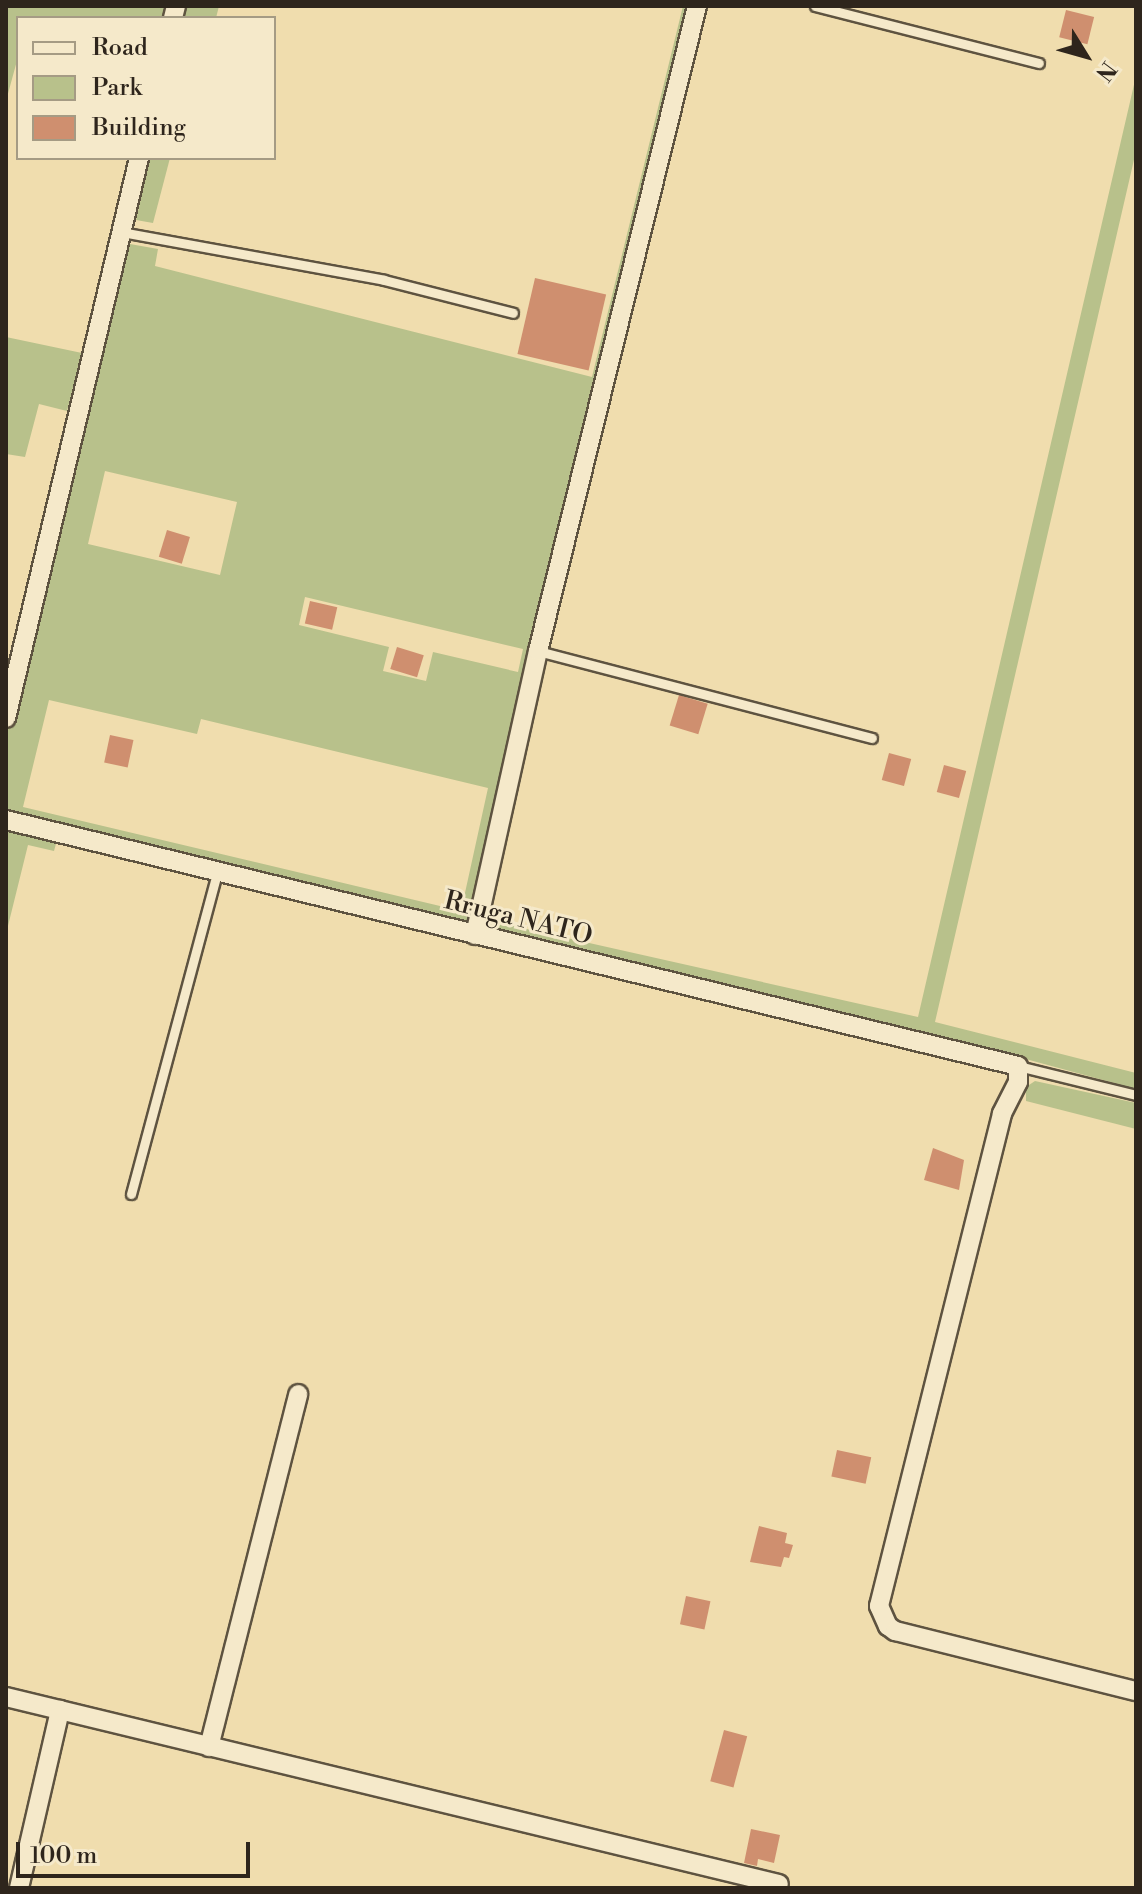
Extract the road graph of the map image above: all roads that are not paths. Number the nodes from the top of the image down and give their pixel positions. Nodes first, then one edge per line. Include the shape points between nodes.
1 (697, 6) edge
2 (815, 6) edge
3 (1039, 63) dead end
4 (139, 160) edge
5 (121, 232) junction
6 (513, 313) dead end
7 (538, 651) junction
8 (6, 718) edge
9 (872, 738) dead end
10 (6, 820) edge
11 (217, 874) junction
12 (475, 935) junction
13 (1018, 1066) junction
14 (1136, 1095) edge
15 (131, 1194) dead end
16 (298, 1394) dead end
17 (1136, 1691) edge
18 (6, 1697) edge
19 (60, 1710) junction
20 (209, 1747) junction
21 (779, 1884) dead end
22 (19, 1888) edge

1 - 7 street
2 - 3 lane
4 - 5 street
5 - 6 lane via 384,280
5 - 8 street
7 - 9 lane
7 - 12 street
10 - 11 street, Rruga NATO
11 - 12 street, Rruga NATO
11 - 15 lane
12 - 13 street, Rruga NATO
13 - 14 lane
13 - 17 street via 879,1606 895,1631
16 - 20 street
18 - 19 street
19 - 20 street
19 - 22 street
20 - 21 street

